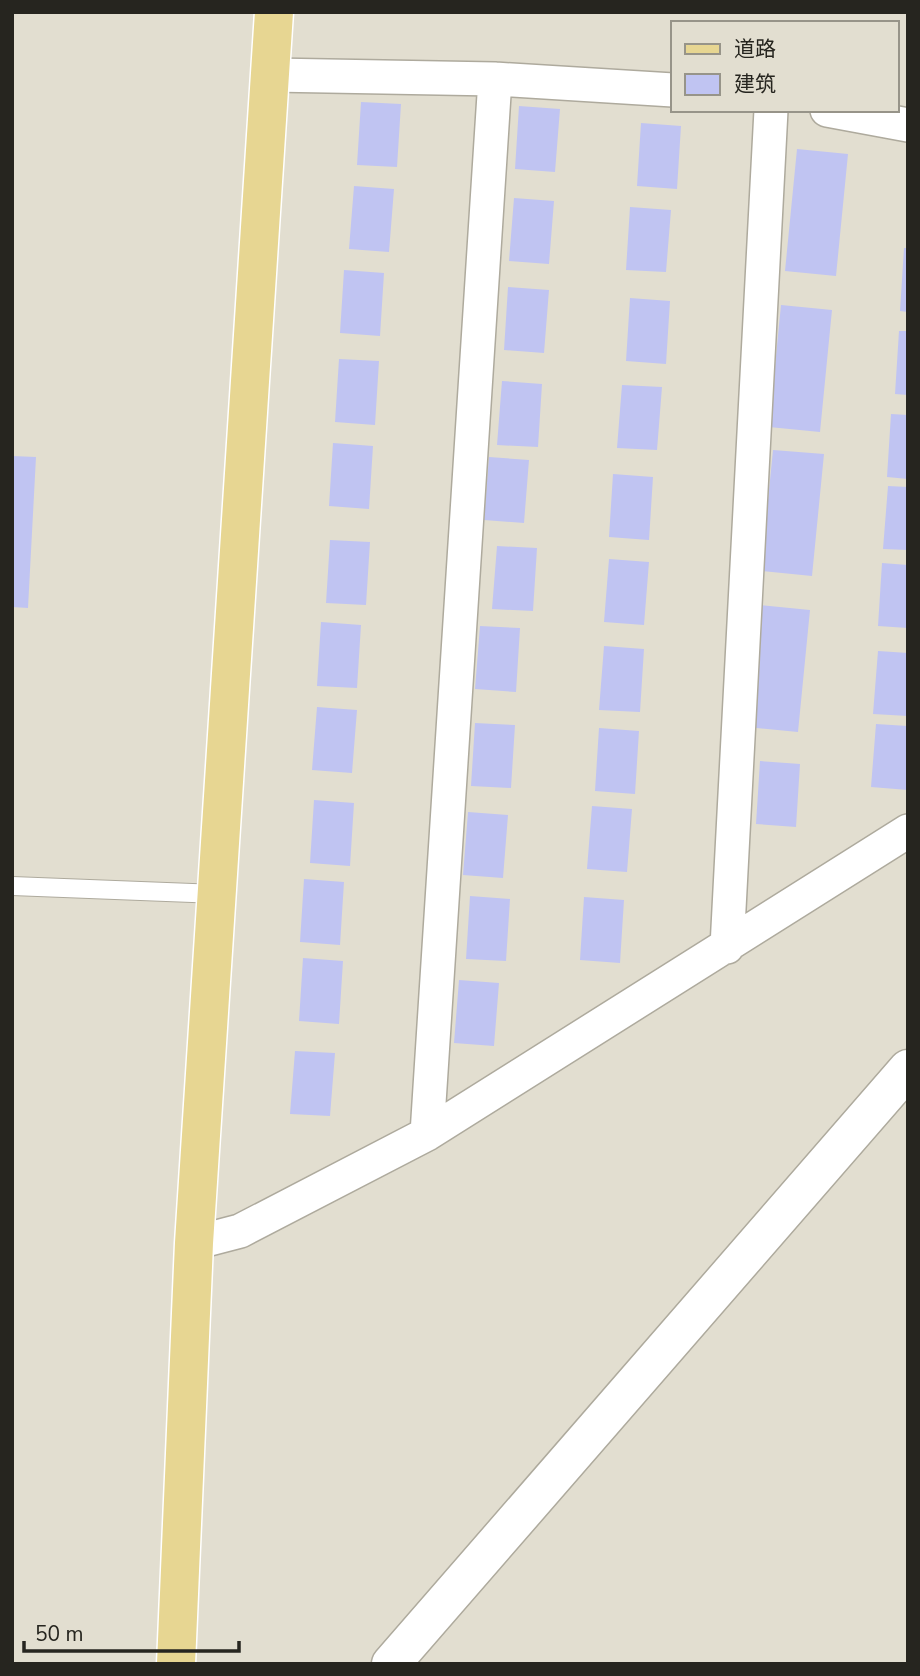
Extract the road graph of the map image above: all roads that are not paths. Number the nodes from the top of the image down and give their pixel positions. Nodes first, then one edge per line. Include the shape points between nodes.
1 (274, 12) edge
2 (272, 75) junction
3 (495, 79) junction
4 (671, 90) edge
5 (771, 112) edge
6 (838, 112) edge
7 (908, 125) edge
8 (908, 831) edge
9 (12, 886) edge
10 (218, 894) junction
11 (727, 947) junction
12 (908, 1069) edge
13 (427, 1134) junction
14 (194, 1243) junction
15 (176, 1664) edge
16 (391, 1664) edge

1 - 2 main road
2 - 3 street
2 - 10 main road
3 - 4 street
3 - 13 street
5 - 11 street
6 - 7 street
8 - 11 street
9 - 10 lane
10 - 14 main road
11 - 13 street
12 - 16 street
13 - 14 street via 240,1231
14 - 15 main road

